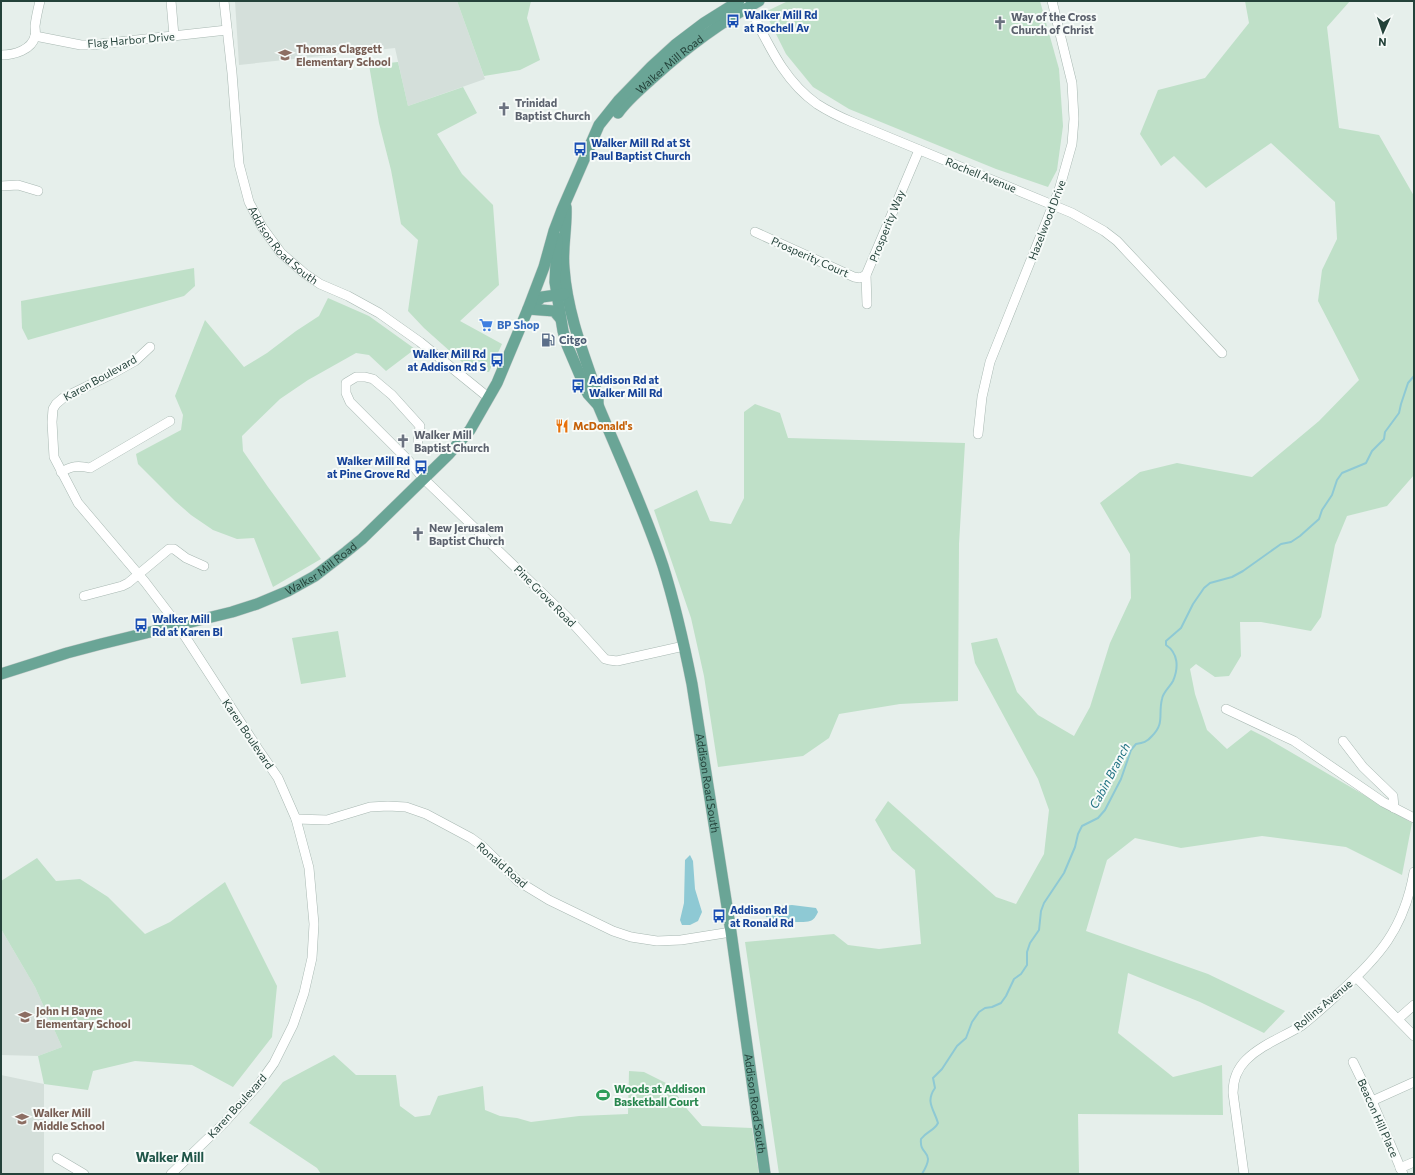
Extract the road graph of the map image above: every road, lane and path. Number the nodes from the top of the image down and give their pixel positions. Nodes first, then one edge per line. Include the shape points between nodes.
1 (40, 1) edge
2 (171, 1) edge
3 (224, 1) edge
4 (739, 1) edge
5 (759, 1) edge
6 (1052, 1) edge
7 (748, 4) edge
8 (227, 30) junction
9 (35, 36) junction
10 (174, 36) junction
11 (1, 55) edge
12 (592, 142) junction
13 (919, 150) junction
14 (1, 186) edge
15 (38, 191) dead end
16 (1053, 205) junction
17 (564, 206) junction
18 (755, 232) dead end
19 (866, 275) junction
20 (561, 294) junction
21 (867, 304) dead end
22 (528, 309) junction
23 (560, 318) junction
24 (150, 347) dead end
25 (1222, 353) dead end
26 (489, 398) junction
27 (598, 405) junction
28 (170, 421) dead end
29 (978, 434) dead end
30 (418, 441) dead end
31 (61, 472) junction
32 (424, 479) junction
33 (204, 566) dead end
34 (138, 575) junction
35 (84, 596) dead end
36 (177, 624) junction
37 (684, 646) junction
38 (1, 674) edge
39 (1226, 709) dead end
40 (1343, 742) dead end
41 (1394, 808) junction
42 (1414, 818) edge
43 (296, 819) junction
44 (1414, 872) edge
45 (731, 932) junction
46 (1356, 977) junction
47 (1414, 1005) edge
48 (1398, 1019) junction
49 (1414, 1036) edge
50 (1354, 1062) dead end
51 (1414, 1082) edge
52 (1372, 1101) junction
53 (57, 1158) dead end
54 (1414, 1162) edge
55 (1402, 1171) edge
56 (84, 1174) edge
57 (171, 1174) edge
58 (765, 1174) edge
59 (1244, 1174) edge

1 - 9 street
2 - 10 street
3 - 8 street, Addison Road South
4 - 12 main road, Walker Mill Road via 704,23 651,67 600,123
5 - 7 main road, Walker Mill Road
6 - 16 street, Hazelwood Drive via 1072,83 1074,119 1070,155
7 - 12 main road, Walker Mill Road via 664,68 622,107
7 - 13 street, Rochell Avenue via 779,63 806,95 839,116
8 - 10 street, Flag Harbor Drive
8 - 26 street, Addison Road South via 241,174 252,206 273,243 304,273 320,284 362,303 385,317
9 - 10 street, Flag Harbor Drive via 91,45
9 - 11 street via 23,50
12 - 17 main road, Walker Mill Road
13 - 16 street, Rochell Avenue
13 - 19 street, Prosperity Way
14 - 15 street via 18,185
16 - 25 street, Rochell Avenue via 1088,221 1117,241
16 - 29 street, Hazelwood Drive via 990,362 982,397
17 - 20 main road, Addison Road South via 556,252 555,282
17 - 22 main road, Walker Mill Road
18 - 19 street, Prosperity Court via 854,277
19 - 21 street, Prosperity Way
20 - 22 main road, Walker Mill Road via 542,297
20 - 23 main road, Addison Road South
20 - 27 main road, Addison Road South via 576,329 596,390
22 - 23 main road via 554,311
22 - 26 main road, Walker Mill Road
23 - 27 main road, Addison Road South via 567,345 581,378 588,394
24 - 31 street, Karen Boulevard via 135,361 62,398 56,404 53,409 52,429 54,457
26 - 32 main road, Walker Mill Road via 461,442
27 - 37 main road, Addison Road South via 662,564
28 - 31 street via 90,468 78,465
30 - 32 street via 420,426 392,395 373,379 356,377 346,383 346,393 350,402
31 - 34 street, Karen Boulevard via 78,503
32 - 36 main road, Walker Mill Road via 362,539 315,576 256,604
32 - 37 street, Pine Grove Road via 607,660 617,661
33 - 34 street via 171,549
34 - 35 street via 122,586
34 - 36 street, Karen Boulevard
36 - 38 main road, Walker Mill Road via 67,653
36 - 43 street, Karen Boulevard via 278,778
37 - 45 main road, Addison Road South
39 - 41 street via 1294,741
40 - 41 street via 1362,767 1393,796
41 - 42 street
43 - 45 street, Ronald Road via 327,820 370,807 406,807 426,814 471,838 518,881 548,900 613,931 631,937 657,940 681,940
43 - 57 street, Karen Boulevard via 309,868 314,924 312,958 298,1011 274,1063 259,1084 224,1123
44 - 46 street, Rollins Avenue via 1410,892 1396,928 1385,945
45 - 58 main road, Addison Road South
46 - 48 street
46 - 59 street, Rollins Avenue via 1307,1021 1251,1056 1237,1071 1233,1093
47 - 48 street
48 - 49 street
50 - 52 street, Beacon Hill Place
51 - 52 street
52 - 55 street, Beacon Hill Place
53 - 56 street
54 - 55 street

